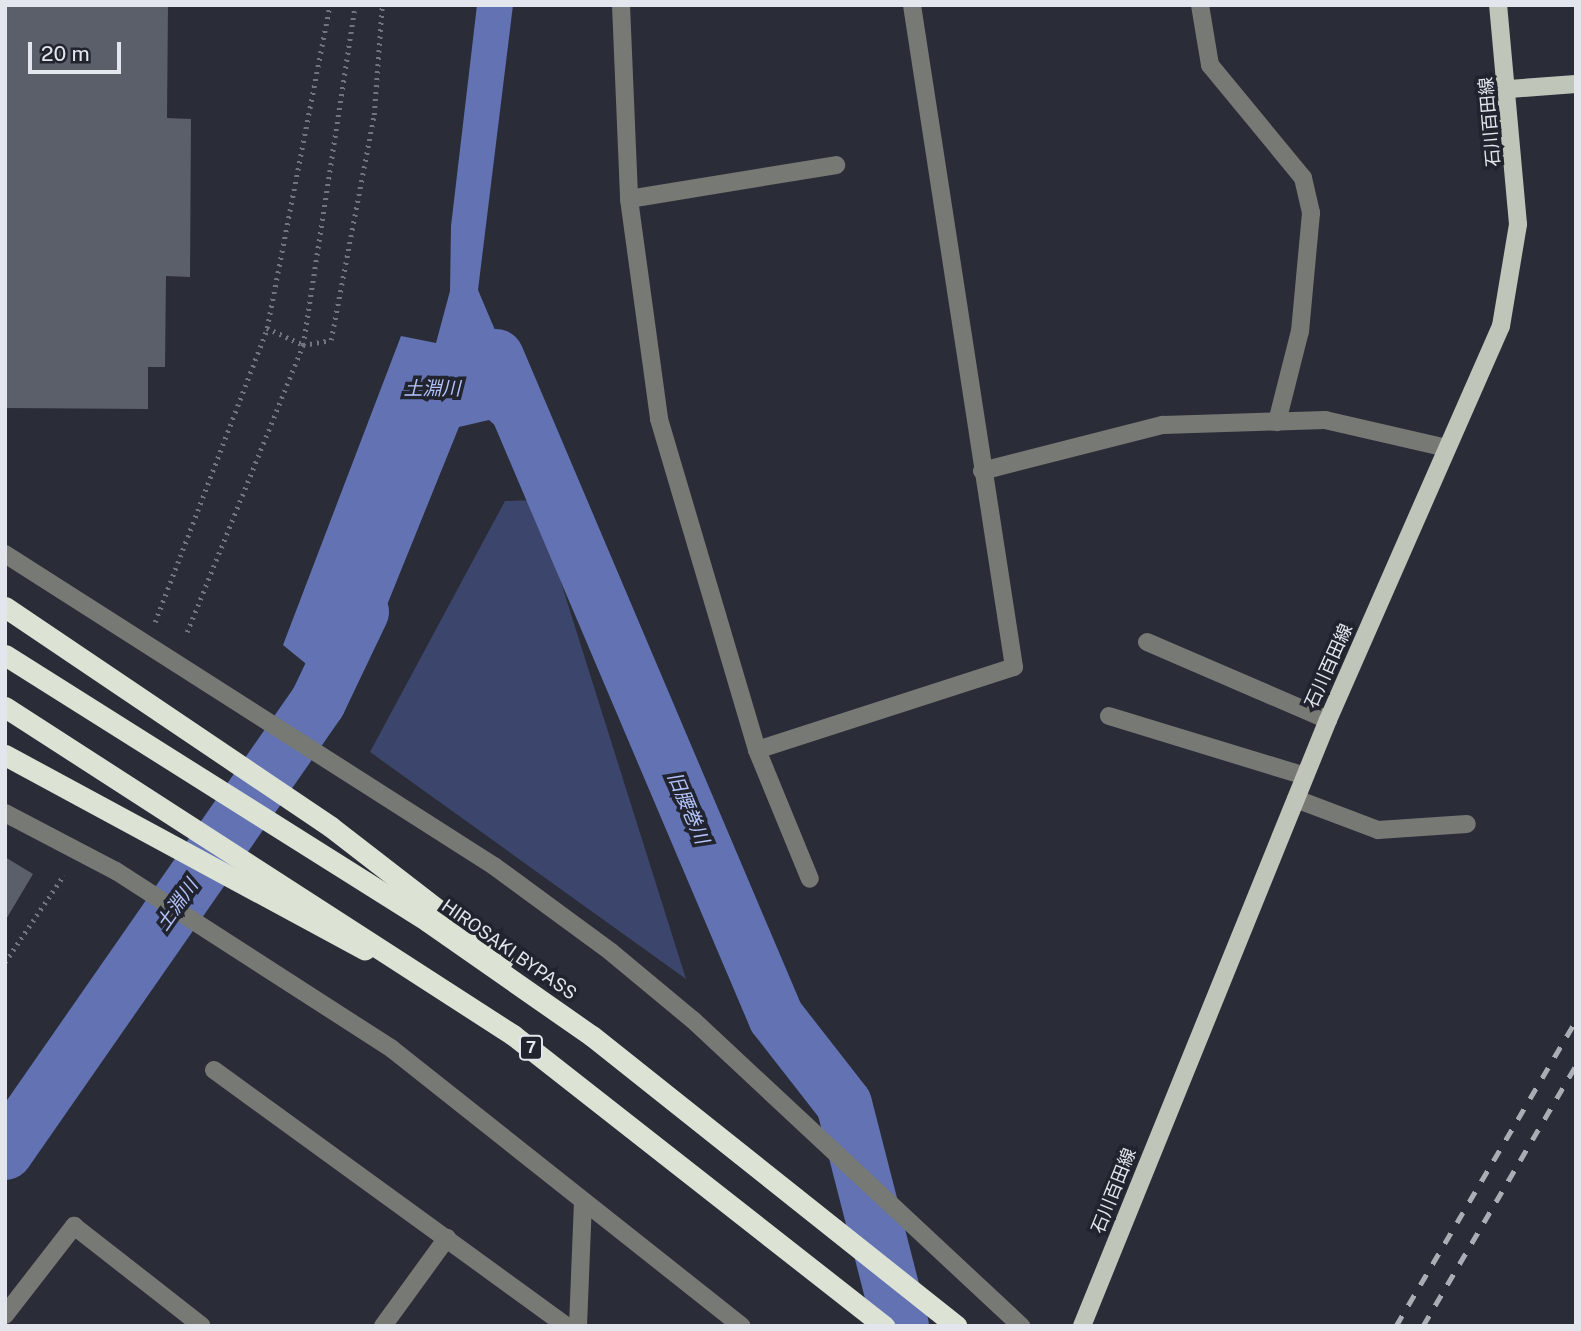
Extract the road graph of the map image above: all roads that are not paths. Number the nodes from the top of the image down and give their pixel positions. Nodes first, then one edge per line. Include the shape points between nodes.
1 (621, 5) edge
2 (912, 5) edge
3 (1200, 5) edge
4 (1498, 5) edge
5 (1576, 84) edge
6 (1509, 89) junction
7 (836, 165) dead end
8 (629, 199) junction
9 (1276, 422) junction
10 (1447, 448) junction
11 (982, 471) junction
12 (5, 554) edge
13 (5, 607) edge
14 (1147, 642) dead end
15 (5, 655) edge
16 (5, 707) edge
17 (1109, 716) dead end
18 (1328, 720) junction
19 (757, 750) junction
20 (5, 755) edge
21 (1305, 776) junction
22 (1296, 799) junction
23 (5, 813) edge
24 (1467, 824) dead end
25 (810, 879) dead end
26 (291, 899) junction
27 (592, 1036) junction
28 (214, 1070) dead end
29 (583, 1202) junction
30 (447, 1238) junction
31 (5, 1315) edge
32 (202, 1326) edge
33 (383, 1326) edge
34 (567, 1326) edge
35 (578, 1326) edge
36 (742, 1326) edge
37 (884, 1326) edge
38 (957, 1326) edge
39 (1021, 1326) edge
40 (1082, 1326) edge

1 - 8 street
2 - 11 street
3 - 9 street via 1210,65 1303,178 1311,213 1300,331
4 - 6 main road, 石川百田線
5 - 6 main road
6 - 10 main road, 石川百田線 via 1518,224 1510,291
7 - 8 street
8 - 19 street via 659,419
9 - 10 street via 1325,420
9 - 11 street via 1163,425
10 - 18 main road, 石川百田線
11 - 19 street via 1014,667
12 - 39 street via 494,866 693,1020
13 - 27 highway via 331,827
14 - 18 street
15 - 27 highway, HIROSAKI BYPASS via 318,850
16 - 26 highway via 153,800
17 - 21 street
18 - 21 main road, 石川百田線
19 - 25 street
20 - 26 highway via 139,830
21 - 22 main road, 石川百田線
22 - 24 street via 1378,830
22 - 40 main road, 石川百田線
23 - 29 street via 116,871 392,1049
26 - 37 highway, 7 via 478,1011 755,1219
27 - 38 highway, HIROSAKI BYPASS via 721,1134
28 - 30 street
29 - 35 street
29 - 36 street
30 - 33 street
30 - 34 street
31 - 32 street via 74,1226

